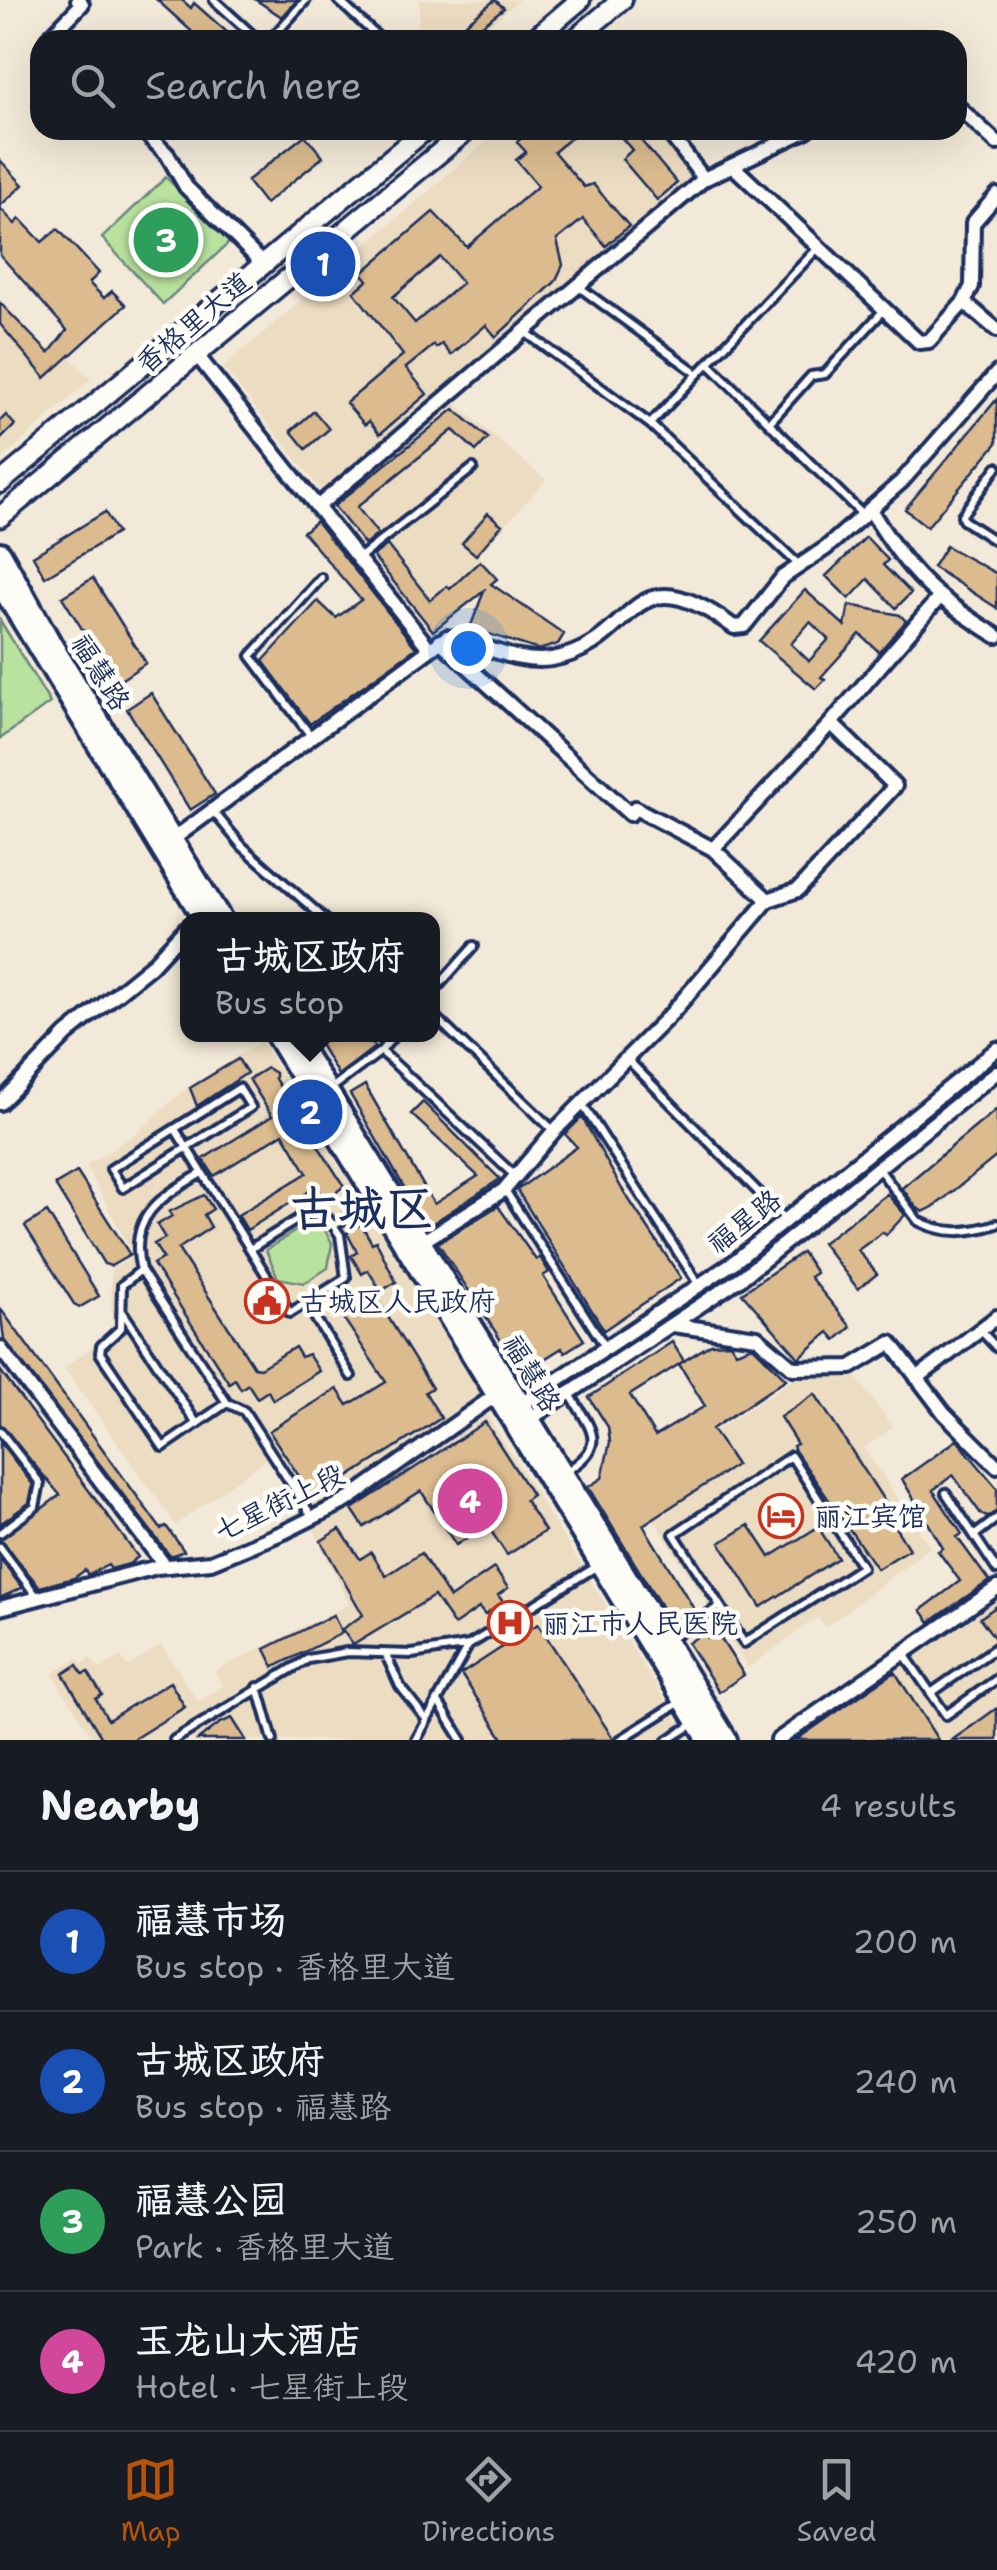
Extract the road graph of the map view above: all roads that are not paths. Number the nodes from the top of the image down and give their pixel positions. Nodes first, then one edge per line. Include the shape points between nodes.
1 (214, 0) edge
2 (306, 0) edge
3 (338, 0) edge
4 (580, 0) edge
5 (622, 0) edge
6 (83, 1) edge
7 (56, 30) edge
8 (247, 30) edge
9 (279, 30) edge
10 (370, 30) edge
11 (544, 30) edge
12 (593, 30) edge
13 (967, 115) edge
14 (152, 140) edge
15 (413, 140) edge
16 (455, 140) edge
17 (675, 140) edge
18 (787, 140) edge
19 (997, 143) edge
20 (733, 166) junction
21 (704, 179) junction
22 (997, 195) edge
23 (820, 246) junction
24 (263, 264) junction
25 (578, 286) junction
26 (964, 302) junction
27 (884, 309) junction
28 (997, 330) edge
29 (524, 332) junction
30 (196, 354) junction
31 (708, 363) junction
32 (997, 373) edge
33 (698, 374) junction
34 (768, 423) junction
35 (650, 424) junction
36 (997, 467) edge
37 (473, 468) dead end
38 (0, 483) edge
39 (318, 507) junction
40 (867, 513) junction
41 (0, 517) edge
42 (997, 542) edge
43 (0, 554) edge
44 (358, 559) junction
45 (798, 565) junction
46 (322, 578) dead end
47 (0, 583) edge
48 (938, 599) junction
49 (997, 636) edge
50 (434, 645) junction
51 (831, 723) junction
52 (310, 736) junction
53 (212, 810) junction
54 (172, 840) junction
55 (713, 848) junction
56 (768, 900) junction
57 (192, 912) edge
58 (217, 912) edge
59 (317, 912) edge
60 (180, 936) edge
61 (474, 946) dead end
62 (440, 984) edge
63 (440, 1022) edge
64 (281, 1042) edge
65 (297, 1042) edge
66 (388, 1042) edge
67 (997, 1049) edge
68 (381, 1051) junction
69 (627, 1060) junction
70 (997, 1072) edge
71 (327, 1092) junction
72 (582, 1103) junction
73 (0, 1104) edge
74 (174, 1129) junction
75 (554, 1131) junction
76 (186, 1148) junction
77 (878, 1168) junction
78 (202, 1172) junction
79 (514, 1176) junction
80 (505, 1189) junction
81 (377, 1200) junction
82 (786, 1220) junction
83 (997, 1224) edge
84 (334, 1225) junction
85 (420, 1243) junction
86 (250, 1250) junction
87 (141, 1270) junction
88 (699, 1286) junction
89 (306, 1303) junction
90 (121, 1310) junction
91 (997, 1317) edge
92 (673, 1325) junction
93 (982, 1332) junction
94 (0, 1348) edge
95 (607, 1348) junction
96 (997, 1348) edge
97 (350, 1376) dead end
98 (918, 1378) junction
99 (570, 1393) junction
100 (227, 1403) junction
101 (514, 1412) junction
102 (197, 1424) junction
103 (0, 1431) edge
104 (997, 1466) edge
105 (562, 1474) junction
106 (946, 1493) dead end
107 (313, 1518) junction
108 (997, 1518) edge
109 (0, 1533) edge
110 (975, 1534) junction
111 (0, 1547) edge
112 (600, 1565) junction
113 (165, 1566) junction
114 (997, 1570) edge
115 (997, 1588) edge
116 (38, 1598) junction
117 (720, 1606) junction
118 (0, 1608) edge
119 (665, 1642) junction
120 (469, 1645) junction
121 (996, 1648) edge
122 (386, 1654) junction
123 (904, 1654) junction
124 (997, 1680) edge
125 (258, 1687) junction
126 (932, 1693) junction
127 (437, 1700) junction
128 (684, 1700) junction
129 (426, 1720) junction
130 (698, 1721) junction
131 (177, 1739) edge
132 (273, 1740) edge
133 (416, 1740) edge
134 (462, 1740) edge
135 (620, 1740) edge
136 (668, 1740) edge
137 (709, 1740) edge
138 (726, 1740) edge
139 (778, 1740) edge

1 - 8 lane
2 - 9 lane
3 - 10 lane
4 - 11 main road
5 - 12 main road
6 - 7 street
13 - 19 street
14 - 24 street via 186,187
15 - 24 main road, 香格里大道
16 - 30 main road, 香格里大道
17 - 21 street
18 - 20 street
20 - 21 street
20 - 23 street
21 - 25 street
22 - 26 street via 973,223 972,286
23 - 27 street
23 - 31 lane
24 - 38 main road, 香格里大道
25 - 29 street
25 - 33 lane
26 - 27 street via 929,341 920,342
26 - 28 street
27 - 34 lane via 825,374 811,376
29 - 35 lane
29 - 39 street
30 - 39 street
30 - 41 main road, 香格里大道
31 - 33 lane
31 - 34 lane
32 - 40 street via 926,457
33 - 35 lane
34 - 40 lane
35 - 45 lane
36 - 42 lane via 962,515
37 - 44 lane
39 - 44 street
40 - 45 street
40 - 48 street
43 - 54 main road, 福慧路
44 - 50 street
45 - 50 street via 738,627 698,601 667,595 651,597 586,646 552,659 515,658 447,637
46 - 52 lane via 251,656
47 - 57 main road, 福慧路
48 - 49 street
48 - 51 street
50 - 52 street
50 - 55 street via 630,814 636,808
51 - 55 street
51 - 56 street via 895,786 798,890
52 - 53 street
53 - 54 street
53 - 59 lane
54 - 58 main road, 福慧路
55 - 56 street
56 - 69 street
60 - 73 street via 67,1034
61 - 62 lane
63 - 75 lane
64 - 81 main road, 福慧路
65 - 71 main road, 福慧路
66 - 68 lane
67 - 82 street, 福星路
68 - 71 lane
68 - 79 lane
69 - 72 street
69 - 82 lane
70 - 77 street, 福星路
71 - 85 main road, 福慧路
72 - 75 street
72 - 88 lane
74 - 76 lane
74 - 76 lane via 111,1168 123,1188
74 - 76 lane via 240,1088 252,1107
75 - 79 street
76 - 78 lane
77 - 83 lane via 926,1226 962,1232
77 - 92 street, 福星路
78 - 86 lane
78 - 87 lane via 146,1214 137,1246
79 - 80 street
80 - 85 street
80 - 95 lane
81 - 84 lane
81 - 101 main road, 福慧路
82 - 88 street, 福星路
84 - 86 lane via 314,1210
84 - 89 lane via 346,1278
85 - 101 main road, 福慧路
86 - 89 lane via 290,1313
87 - 90 lane via 122,1285
87 - 100 lane
88 - 95 street, 福星路
89 - 97 lane
90 - 102 lane
90 - 102 lane via 120,1331 100,1352 163,1448
91 - 93 street
92 - 98 street via 757,1338 793,1368 852,1367 891,1343
92 - 99 street, 福星路
93 - 96 lane
93 - 98 street
94 - 113 street
95 - 101 street, 福星路
98 - 104 street
99 - 101 street, 福星路
99 - 105 lane via 593,1444 586,1459
100 - 102 lane
100 - 107 lane via 244,1411
101 - 105 main road, 福慧路
101 - 107 street, 七星街上段
101 - 112 main road, 福慧路
103 - 109 lane via 40,1483 35,1506
105 - 119 main road, 福慧路
106 - 110 lane
107 - 113 street, 七星街上段 via 210,1562
108 - 110 lane
110 - 114 lane
111 - 116 lane
112 - 120 lane
112 - 128 main road, 福慧路
113 - 116 street, 七星街上段
115 - 123 street
116 - 118 street, 七星街上段
117 - 117 lane via 744,1643 862,1567 791,1456 674,1534
117 - 119 lane
119 - 138 main road, 福慧路
120 - 122 lane
120 - 127 lane
121 - 126 lane
122 - 125 lane via 323,1654
122 - 129 lane
123 - 126 lane
123 - 139 street
124 - 126 lane via 946,1715
125 - 131 lane
125 - 132 lane
127 - 129 lane
127 - 134 lane
128 - 130 main road, 福慧路
128 - 135 lane
129 - 133 lane
130 - 136 lane
130 - 137 main road, 福慧路

